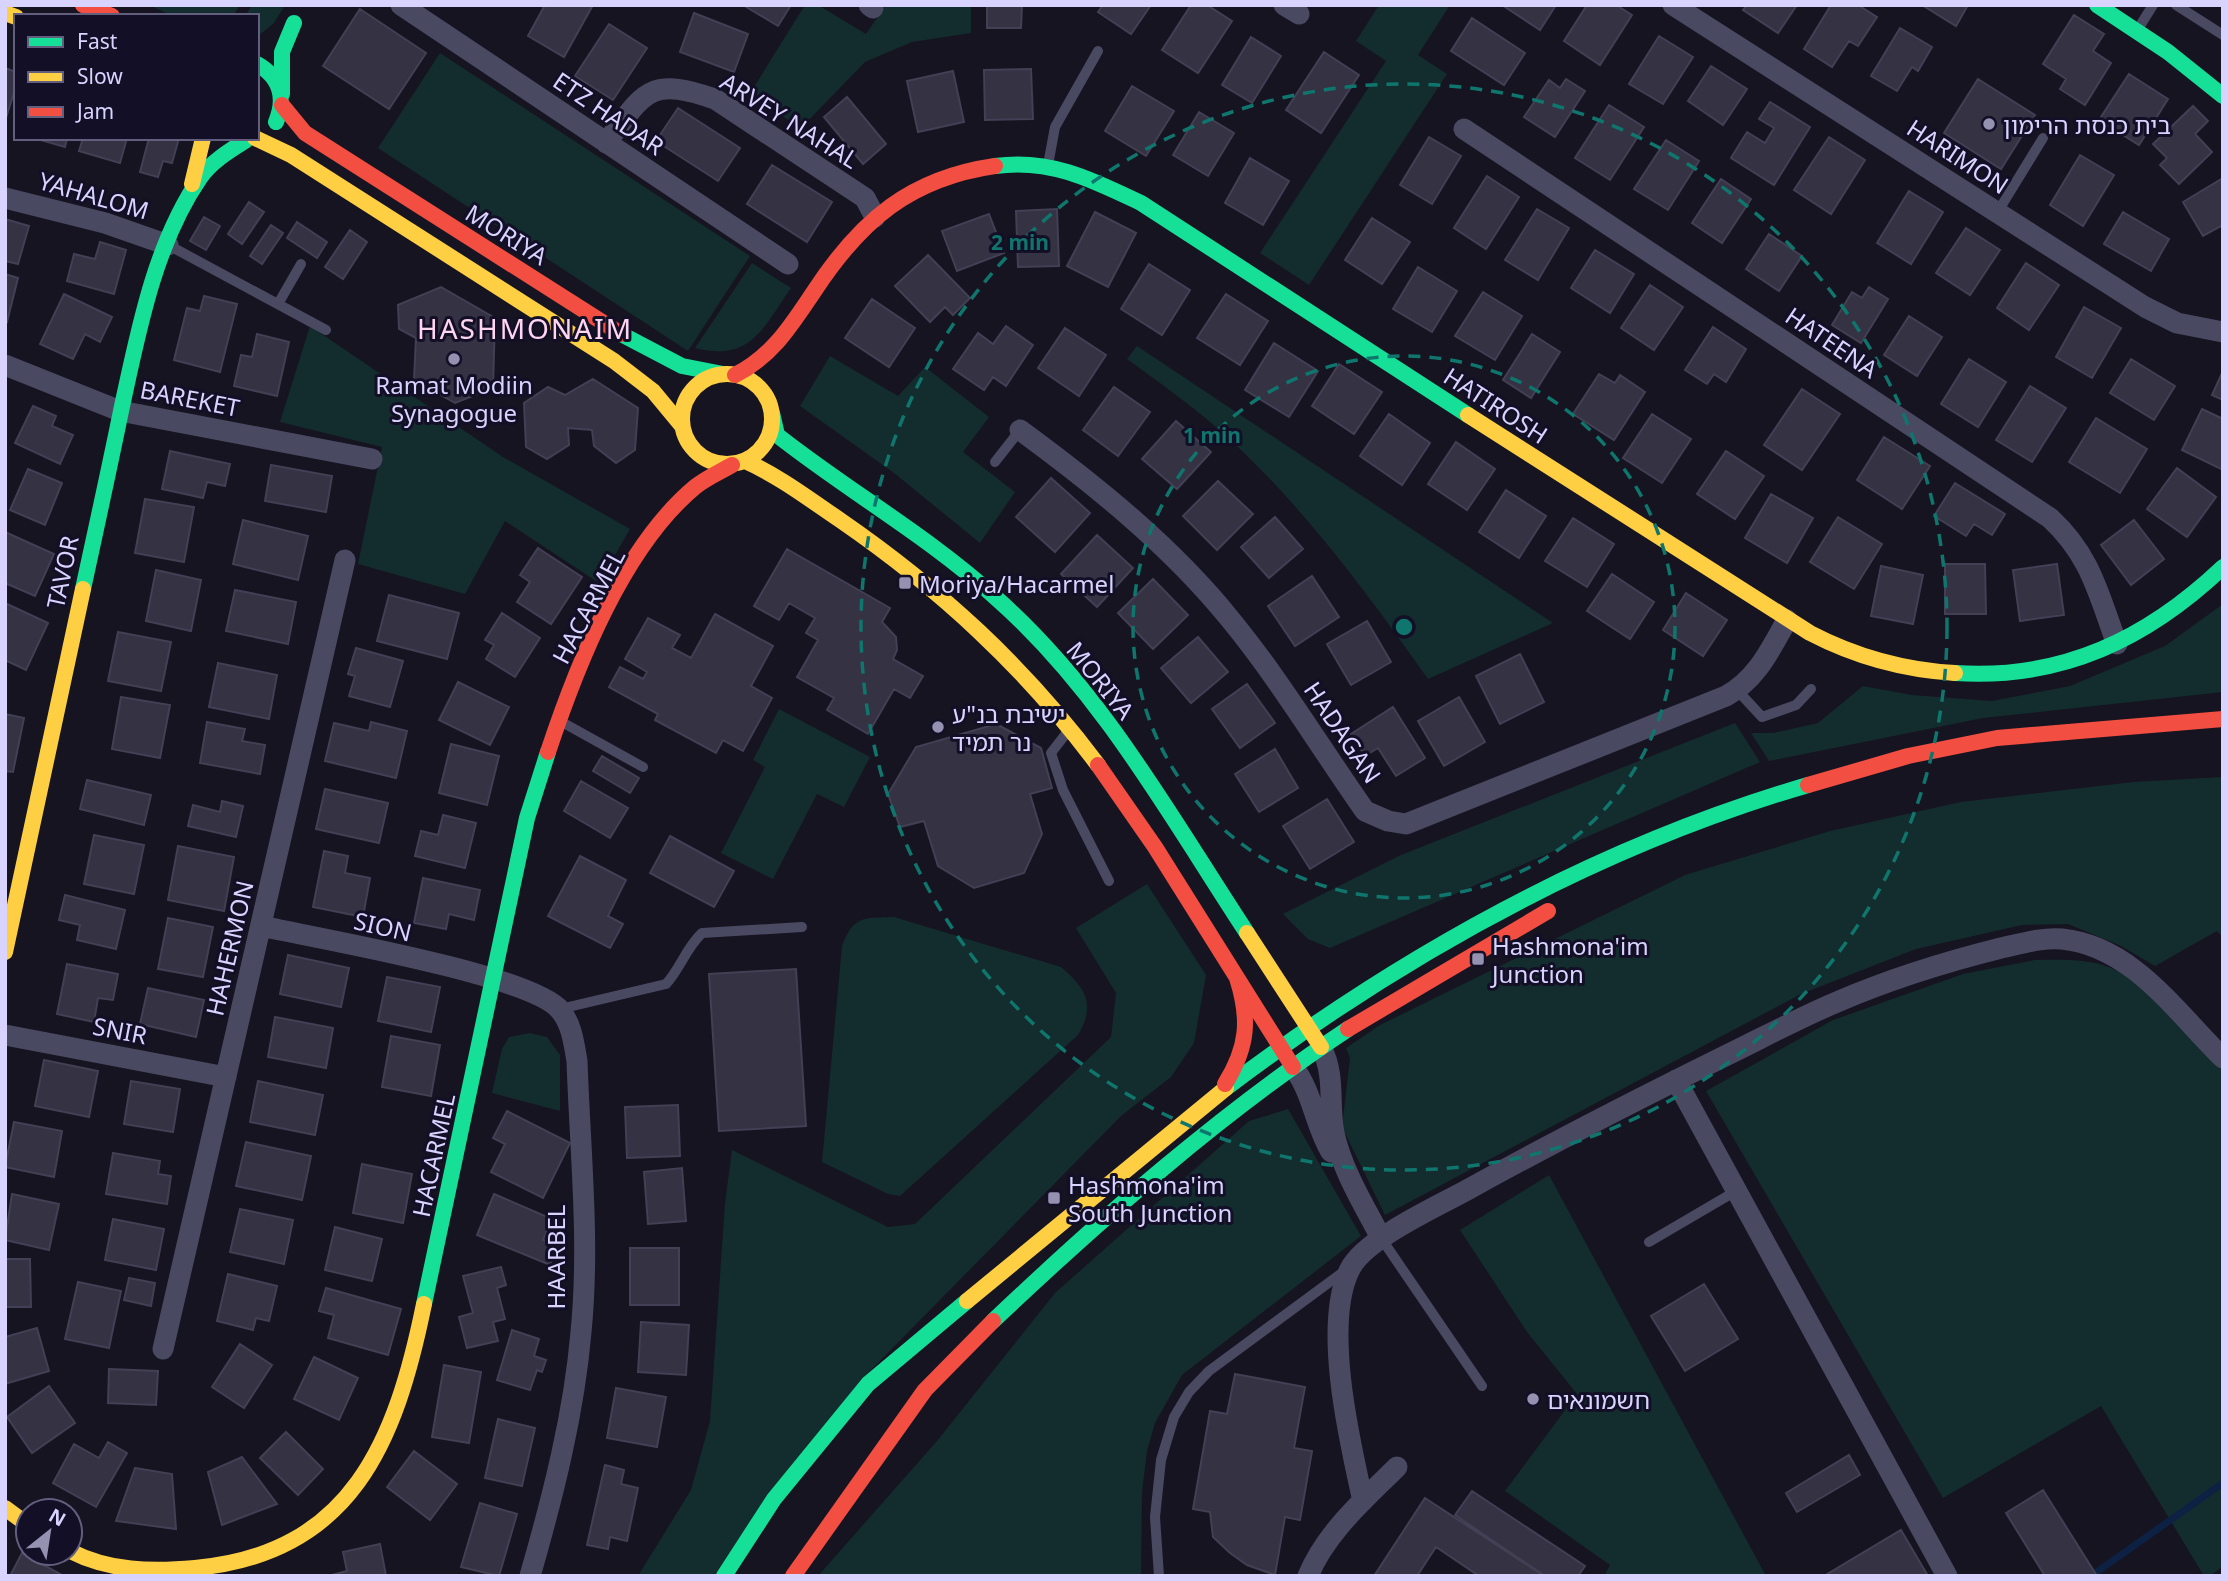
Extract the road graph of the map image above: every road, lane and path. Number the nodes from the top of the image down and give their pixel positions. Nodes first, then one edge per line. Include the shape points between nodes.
1 (83, 5) edge
2 (306, 5) edge
3 (401, 5) edge
4 (1673, 5) edge
5 (2097, 5) edge
6 (2154, 5) edge
7 (2176, 5) edge
8 (107, 14) edge
9 (294, 23) junction
10 (2137, 31) junction
11 (2223, 35) edge
12 (1098, 51) dead end
13 (259, 54) edge
14 (259, 65) edge
15 (2223, 96) edge
16 (282, 99) junction
17 (1464, 129) dead end
18 (259, 136) edge
19 (2043, 138) dead end
20 (202, 140) edge
21 (251, 140) edge
22 (255, 140) edge
23 (606, 143) junction
24 (1047, 167) junction
25 (5, 198) edge
26 (184, 207) junction
27 (1997, 213) junction
28 (875, 217) junction
29 (168, 245) junction
30 (301, 264) dead end
31 (788, 264) dead end
32 (278, 304) junction
33 (326, 330) dead end
34 (2223, 331) edge
35 (788, 332) junction
36 (5, 365) edge
37 (729, 374) junction
38 (770, 406) junction
39 (120, 411) junction
40 (1020, 430) joint
41 (683, 432) junction
42 (372, 459) dead end
43 (681, 462) dead end
44 (995, 462) dead end
45 (739, 463) junction
46 (677, 483) dead end
47 (654, 535) junction
48 (345, 560) dead end
49 (2223, 567) edge
50 (1787, 620) junction
51 (2117, 644) junction
52 (1811, 689) dead end
53 (1737, 690) junction
54 (557, 719) junction
55 (2223, 719) edge
56 (1070, 728) junction
57 (643, 767) dead end
58 (1110, 881) dead end
59 (11, 894) edge
60 (1565, 903) dead end
61 (261, 926) junction
62 (802, 927) dead end
63 (5, 952) edge
64 (493, 977) junction
65 (1237, 978) junction
66 (560, 1009) junction
67 (1308, 1026) junction
68 (5, 1035) edge
69 (1280, 1047) junction
70 (1321, 1047) junction
71 (2223, 1058) edge
72 (1294, 1068) junction
73 (226, 1077) junction
74 (1676, 1080) junction
75 (1211, 1100) junction
76 (1353, 1182) junction
77 (1736, 1191) junction
78 (1381, 1238) junction
79 (1649, 1242) dead end
80 (1350, 1267) junction
81 (163, 1349) dead end
82 (1482, 1386) dead end
83 (1397, 1467) dead end
84 (1363, 1501) junction
85 (84, 1556) edge
86 (530, 1576) edge
87 (724, 1576) edge
88 (793, 1576) edge
89 (1159, 1576) edge
90 (1308, 1576) edge
91 (1947, 1576) edge

1 - 8 street
2 - 9 street
3 - 23 street, ETZ HADAR
4 - 27 street, HARIMON
5 - 10 street
6 - 10 lane
7 - 11 lane
9 - 13 street via 277,44
9 - 16 street via 282,52
10 - 15 street
12 - 24 lane via 1055,127
14 - 16 street, MORIYA via 272,74
16 - 18 street, TAVOR via 270,130
16 - 37 street, MORIYA via 305,133 629,339 682,366
17 - 51 street, HATEENA via 2050,518 2073,539 2087,562
19 - 27 lane
20 - 26 street, TAVOR
21 - 26 street, TAVOR via 223,155 201,177
22 - 41 street, MORIYA via 291,155 614,361 653,391
23 - 28 street, ARVEY NAHAL via 647,92 666,87 688,90 715,99 865,198
23 - 31 street, ETZ HADAR
24 - 28 street, HATIROSH via 1012,164 969,170 905,196
24 - 50 street, HATIROSH via 1082,175 1141,203
25 - 29 street, YAHALOM via 105,223
26 - 29 street, TAVOR
27 - 34 street, HARIMON via 2145,307 2177,323
28 - 35 street, HATIROSH via 841,254
29 - 32 lane
29 - 39 street, TAVOR via 137,338
30 - 32 lane
32 - 33 lane
35 - 37 street, HATIROSH via 756,366
35 - 38 street, HATIROSH via 771,373
36 - 39 street, BAREKET
37 - 38 street via 759,387
37 - 41 street via 711,376 693,389 682,407
38 - 45 street via 767,442
38 - 67 street, MORIYA via 777,435 963,568 1065,668 1136,762
39 - 42 street, BAREKET
39 - 59 street, TAVOR
40 - 44 lane
40 - 53 street, HADAGAN via 1175,559 1258,655 1365,811 1388,821 1406,824
41 - 43 street
41 - 45 street via 705,460
45 - 47 street, HACARMEL via 710,473 696,484
45 - 56 street via 768,471 941,595 996,644
46 - 47 street, HACARMEL
47 - 54 street, HACARMEL via 600,623
48 - 61 street, HAHERMON
49 - 51 street, HATIROSH via 2169,615
50 - 51 street, HATIROSH via 1851,652 1941,674 2032,670
50 - 53 street, HADAGAN via 1760,667
52 - 53 lane via 1796,705 1762,718
54 - 57 lane
54 - 64 street, HACARMEL via 527,818
55 - 67 street via 1997,738 1908,756 1750,802 1655,837 1491,914
56 - 58 lane via 1051,753 1063,790
56 - 65 street
59 - 63 street, TAVOR
60 - 70 street via 1391,1000
61 - 64 street, SION
61 - 73 street, HAHERMON
62 - 66 lane via 702,933 666,984
64 - 66 street
64 - 85 street, HACARMEL via 410,1372 394,1422 371,1467 349,1498 317,1526 282,1547 244,1561 201,1570 119,1569
65 - 69 street
65 - 75 street via 1249,1017 1245,1049
66 - 86 street, HAARBEL via 572,1034 577,1061 582,1329 575,1393
67 - 69 street
67 - 70 street, MORIYA
68 - 73 street, SNIR
69 - 72 street
69 - 75 street
70 - 72 street
70 - 76 street via 1331,1070 1334,1133
71 - 74 street via 2121,959 2060,939 2020,944 1917,971 1835,1003
72 - 76 street via 1310,1095 1325,1142
72 - 88 street via 1192,1144 1089,1230 960,1352 925,1390
73 - 81 street, HAHERMON
74 - 77 street
74 - 78 street
75 - 87 street via 868,1384 774,1500
76 - 78 street
77 - 79 lane
77 - 91 street
78 - 80 street
78 - 82 lane
80 - 84 street via 1342,1292 1338,1354 1345,1422
80 - 89 lane via 1209,1371 1189,1392 1174,1417 1161,1460 1155,1517
83 - 84 street
84 - 90 street via 1315,1559

